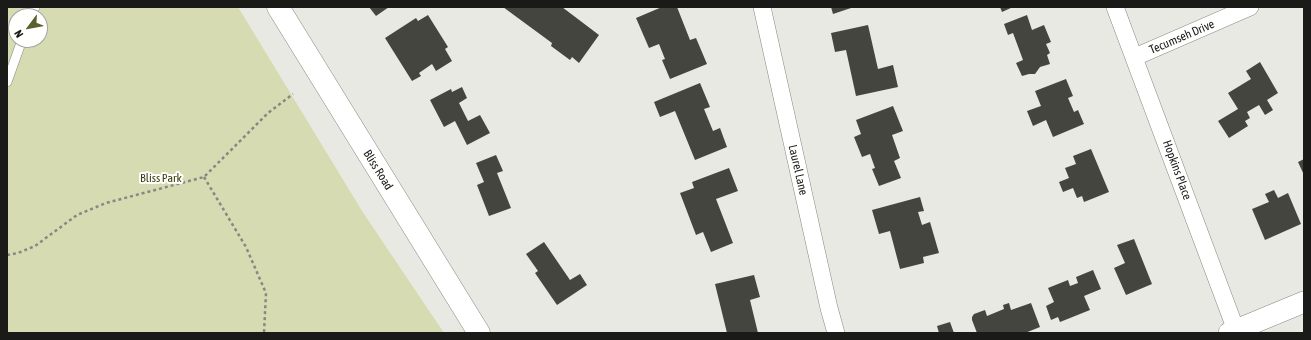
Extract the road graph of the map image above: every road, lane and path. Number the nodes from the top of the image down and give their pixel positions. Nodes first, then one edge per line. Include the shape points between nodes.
1 (278, 7) edge
2 (762, 7) edge
3 (1115, 7) edge
4 (1250, 7) edge
5 (19, 48) edge
6 (1135, 57) junction
7 (7, 82) edge
8 (293, 94) dead end
9 (204, 177) junction
10 (7, 255) edge
11 (1304, 302) edge
12 (1234, 332) edge
13 (264, 333) edge
14 (479, 333) edge
15 (836, 333) edge

1 - 14 main road, Bliss Road
2 - 15 street, Laurel Lane
3 - 6 street, Hopkins Place
4 - 6 street, Tecumseh Drive
5 - 7 lane
6 - 12 street, Hopkins Place
8 - 9 path via 268,113
9 - 10 path via 106,203 77,215 35,246
9 - 13 path via 246,247 266,294
11 - 12 street

